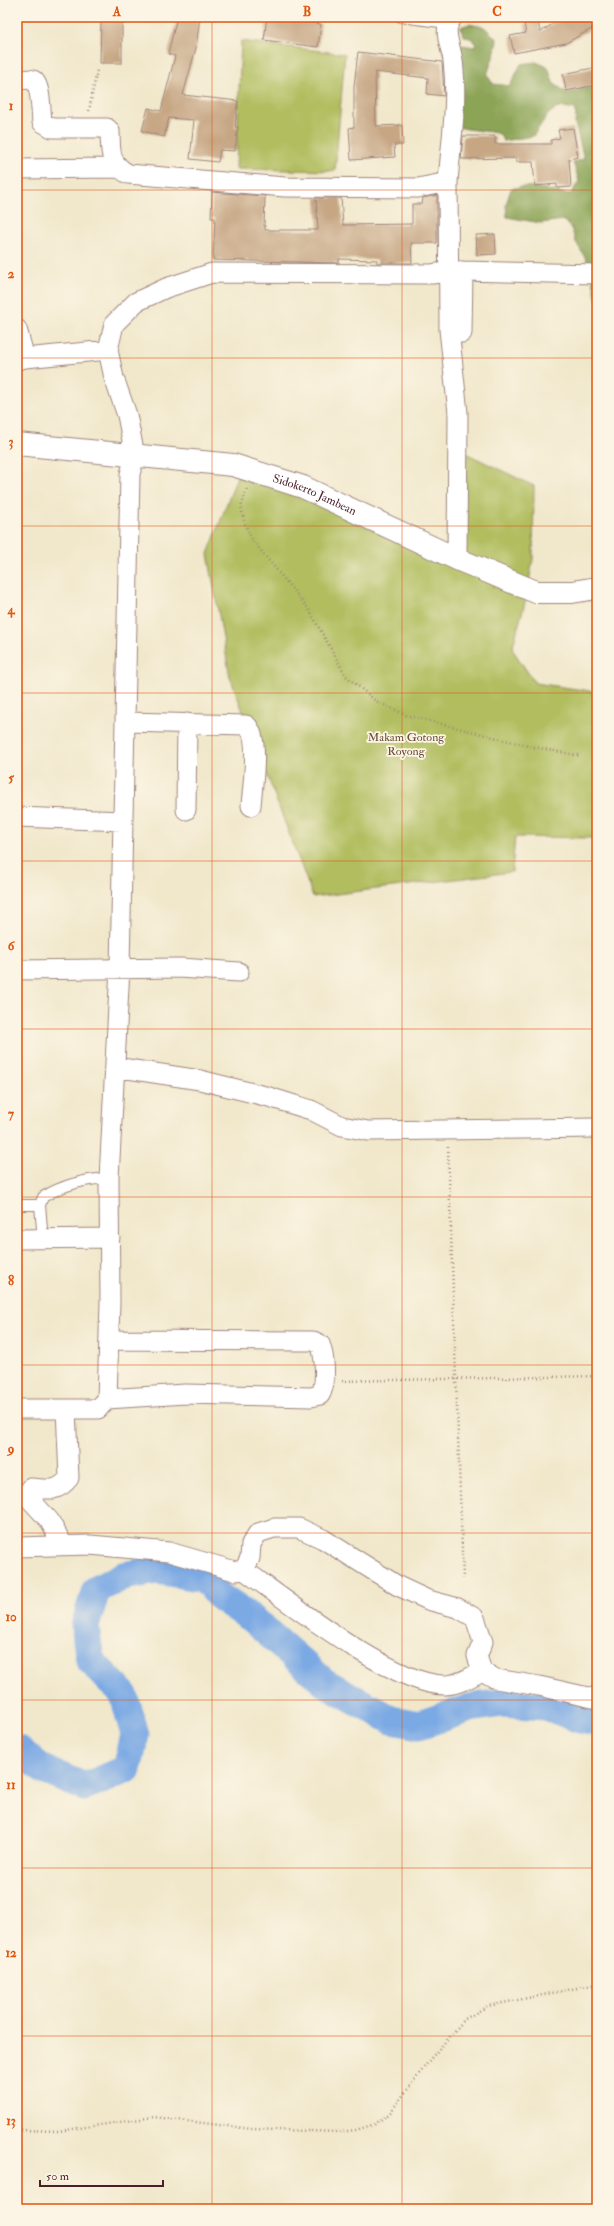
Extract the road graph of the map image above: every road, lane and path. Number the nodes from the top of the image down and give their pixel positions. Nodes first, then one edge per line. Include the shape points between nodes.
1 (401, 17) edge
2 (450, 20) edge
3 (97, 70) dead end
4 (17, 80) edge
5 (86, 128) junction
6 (118, 168) junction
7 (17, 169) edge
8 (448, 182) junction
9 (456, 270) junction
10 (597, 274) edge
11 (17, 329) edge
12 (108, 350) junction
13 (21, 359) edge
14 (17, 444) edge
15 (135, 456) junction
16 (254, 472) junction
17 (456, 559) junction
18 (597, 588) edge
19 (126, 722) junction
20 (187, 723) junction
21 (581, 756) dead end
22 (251, 806) dead end
23 (186, 810) dead end
24 (17, 817) edge
25 (123, 821) junction
26 (120, 968) junction
27 (17, 970) edge
28 (240, 972) dead end
29 (115, 1067) junction
30 (597, 1128) edge
31 (448, 1131) junction
32 (109, 1178) junction
33 (17, 1205) edge
34 (40, 1205) junction
35 (110, 1238) junction
36 (17, 1239) edge
37 (43, 1240) junction
38 (110, 1340) junction
39 (597, 1376) edge
40 (456, 1378) junction
41 (323, 1381) junction
42 (107, 1399) junction
43 (17, 1409) edge
44 (66, 1409) junction
45 (63, 1545) junction
46 (17, 1547) edge
47 (244, 1570) junction
48 (463, 1579) dead end
49 (482, 1671) junction
50 (597, 1699) edge
51 (597, 1984) edge
52 (17, 2130) edge

1 - 2 lane
2 - 8 street via 448,39 453,60 454,85
3 - 5 path
4 - 5 street via 36,82 42,122 47,126
5 - 6 street via 107,128 110,131 111,158
6 - 7 street
6 - 8 street via 128,174 285,186 418,188
8 - 9 street
9 - 10 street
9 - 12 street via 439,273 212,273 166,288 136,302 114,324
9 - 17 street via 456,331 452,349 458,413
11 - 13 street
12 - 13 street
12 - 15 street via 114,378 127,415
14 - 15 street, Sidokerto Jambean
15 - 16 street, Sidokerto Jambean via 233,465
15 - 19 street via 130,474
16 - 17 street, Sidokerto Jambean via 303,487
16 - 21 path via 241,507 252,540 308,608 346,676 376,701 406,715 529,746
17 - 18 street, Sidokerto Jambean via 536,592 572,592
19 - 20 street
19 - 25 street
20 - 22 street via 246,725 250,728 254,749
20 - 23 street
24 - 25 street
25 - 26 street
26 - 27 street
26 - 28 street
26 - 29 street
29 - 31 street via 200,1080 269,1097 311,1110 342,1126 368,1130
29 - 32 street
30 - 31 street
31 - 40 path
32 - 34 lane via 69,1184 43,1196
32 - 35 street
33 - 34 lane
34 - 37 lane
35 - 37 street
35 - 38 street
36 - 37 street
38 - 41 street via 313,1341 320,1344 322,1351
38 - 42 street
39 - 40 path
40 - 41 path
40 - 48 path
41 - 42 street via 320,1395 311,1397 185,1394
42 - 44 street via 98,1408
43 - 44 street
44 - 45 street via 68,1478 63,1485 52,1490 31,1488 26,1495 49,1520
45 - 46 street
45 - 47 street via 169,1552 234,1571
47 - 49 street via 338,1637 418,1681 446,1685 461,1682
47 - 49 street via 250,1558 251,1544 258,1533 274,1528 299,1528 323,1539 398,1586 428,1600 458,1608 475,1618 483,1642 477,1656
49 - 50 street via 496,1679
51 - 52 path via 488,2006 465,2019 432,2056 389,2114 375,2124 356,2130 339,2132 252,2129 154,2117 59,2131

